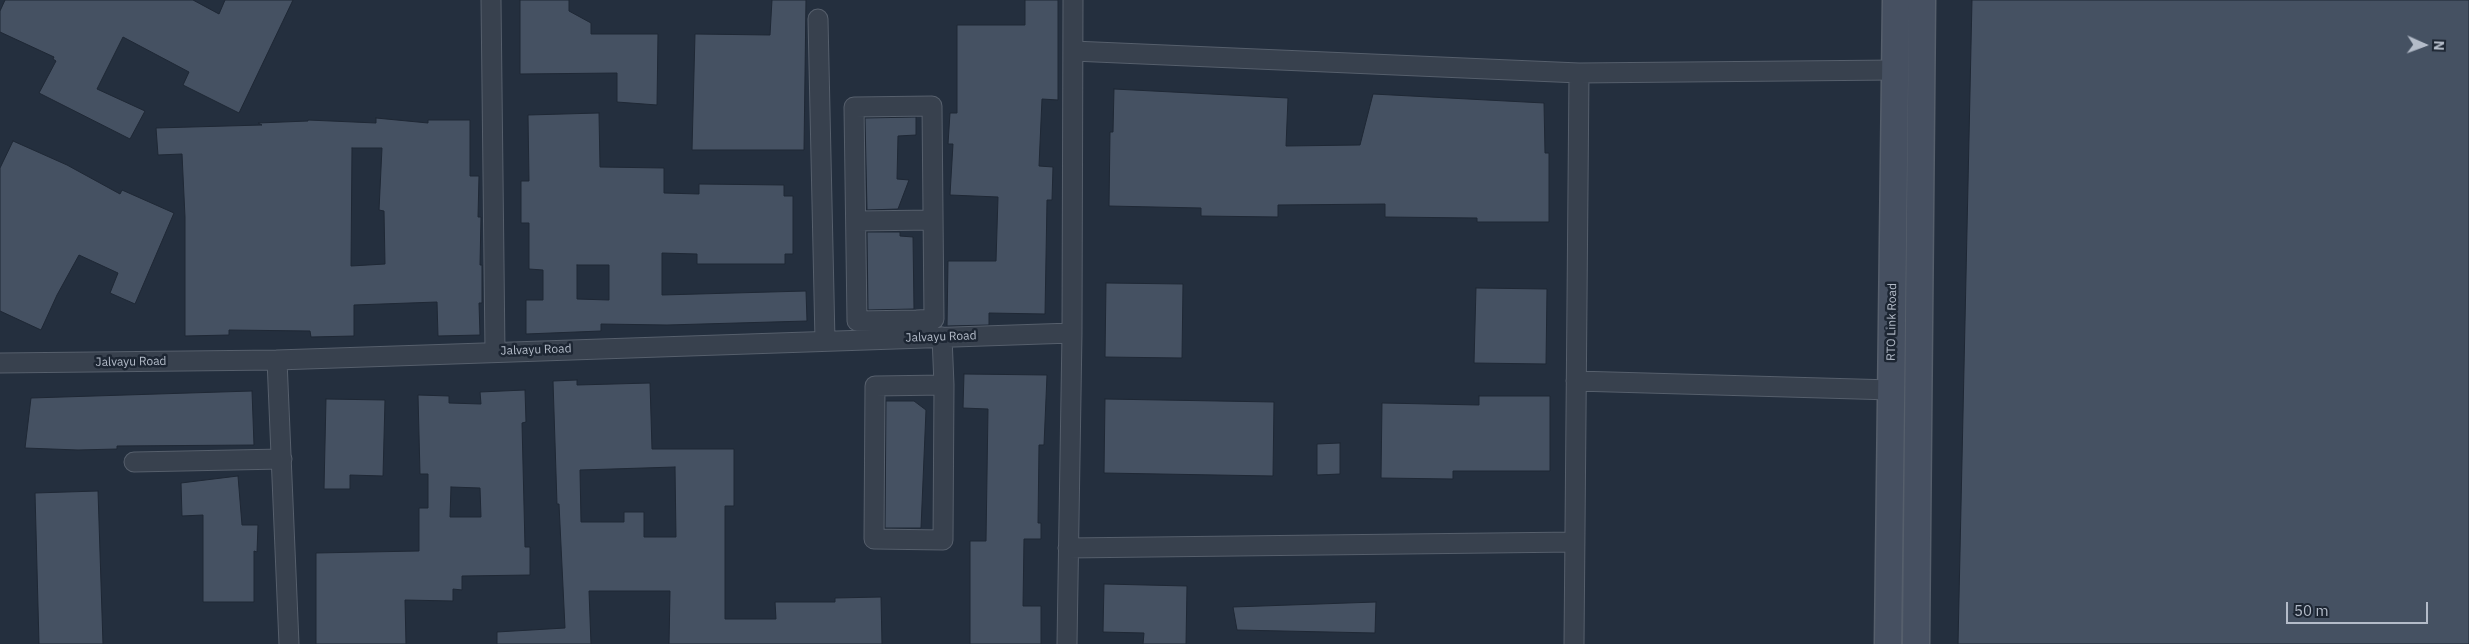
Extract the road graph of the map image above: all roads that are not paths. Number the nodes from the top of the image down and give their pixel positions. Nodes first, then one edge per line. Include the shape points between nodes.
1 (491, 0) edge
2 (1074, 0) edge
3 (1896, 0) edge
4 (1922, 0) edge
5 (818, 19) dead end
6 (1073, 51) junction
7 (1895, 70) junction
8 (1578, 73) junction
9 (933, 220) junction
10 (856, 221) junction
11 (917, 329) junction
12 (1072, 333) junction
13 (942, 338) junction
14 (825, 341) junction
15 (495, 351) junction
16 (278, 360) junction
17 (0, 363) edge
18 (1576, 381) junction
19 (944, 385) junction
20 (1892, 390) junction
21 (282, 459) junction
22 (134, 462) dead end
23 (1575, 542) junction
24 (1068, 548) junction
25 (289, 644) edge
26 (1067, 644) edge
27 (1574, 644) edge
28 (1888, 644) edge
29 (1916, 644) edge

1 - 15 street
2 - 6 street
3 - 7 main road, RTO Link Road
4 - 29 main road
5 - 14 street
6 - 8 street
6 - 12 street
7 - 8 street
7 - 20 main road, RTO Link Road
8 - 18 street
9 - 10 street
9 - 10 street via 932,106 854,107
9 - 11 street via 934,319
10 - 11 street via 857,321
11 - 13 street, Jalvayu Road
11 - 14 street, Jalvayu Road
12 - 13 street, Jalvayu Road
12 - 24 street
13 - 19 street
14 - 15 street, Jalvayu Road
15 - 16 street, Jalvayu Road
16 - 17 street, Jalvayu Road
16 - 21 street
18 - 20 street
18 - 23 street
19 - 19 street via 875,386 874,539 943,540
20 - 28 main road, RTO Link Road
21 - 22 street
21 - 25 street
23 - 24 street
23 - 27 street
24 - 26 street

